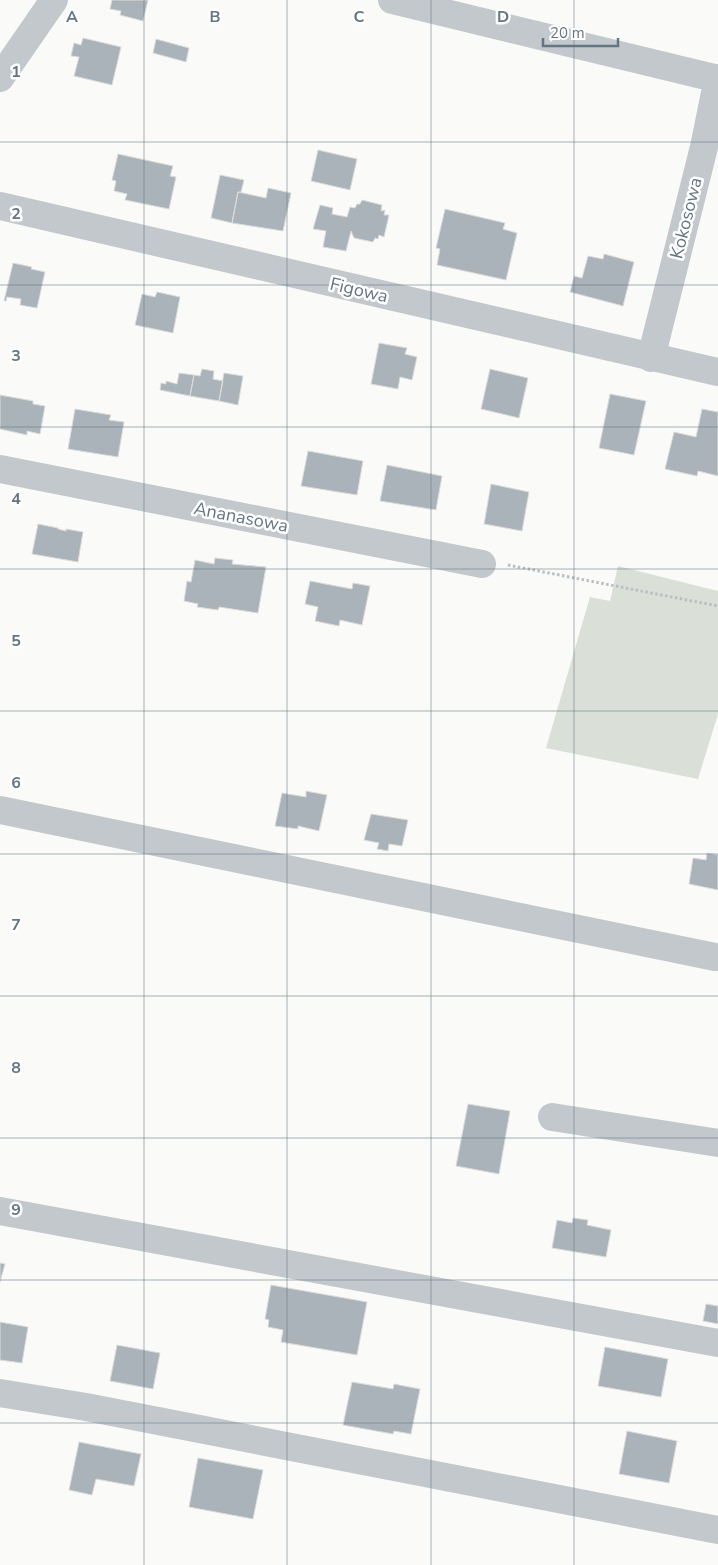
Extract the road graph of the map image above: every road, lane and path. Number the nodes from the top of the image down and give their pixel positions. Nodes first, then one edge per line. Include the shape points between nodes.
1 (54, 0) edge
2 (392, 0) edge
3 (0, 78) edge
4 (718, 79) edge
5 (711, 149) edge
6 (0, 206) edge
7 (651, 358) junction
8 (718, 372) edge
9 (0, 470) edge
10 (482, 564) joint
11 (718, 606) edge
12 (0, 810) edge
13 (715, 957) dead end
14 (552, 1117) dead end
15 (718, 1143) edge
16 (0, 1211) edge
17 (718, 1343) edge
18 (0, 1393) edge
19 (718, 1530) edge

1 - 3 street
2 - 4 street
4 - 5 street, Kokosowa
5 - 7 street, Kokosowa
6 - 7 street, Figowa
7 - 8 street, Figowa
9 - 10 street, Ananasowa
10 - 11 path via 512,565
12 - 13 street
14 - 15 street
16 - 17 street
18 - 19 street

